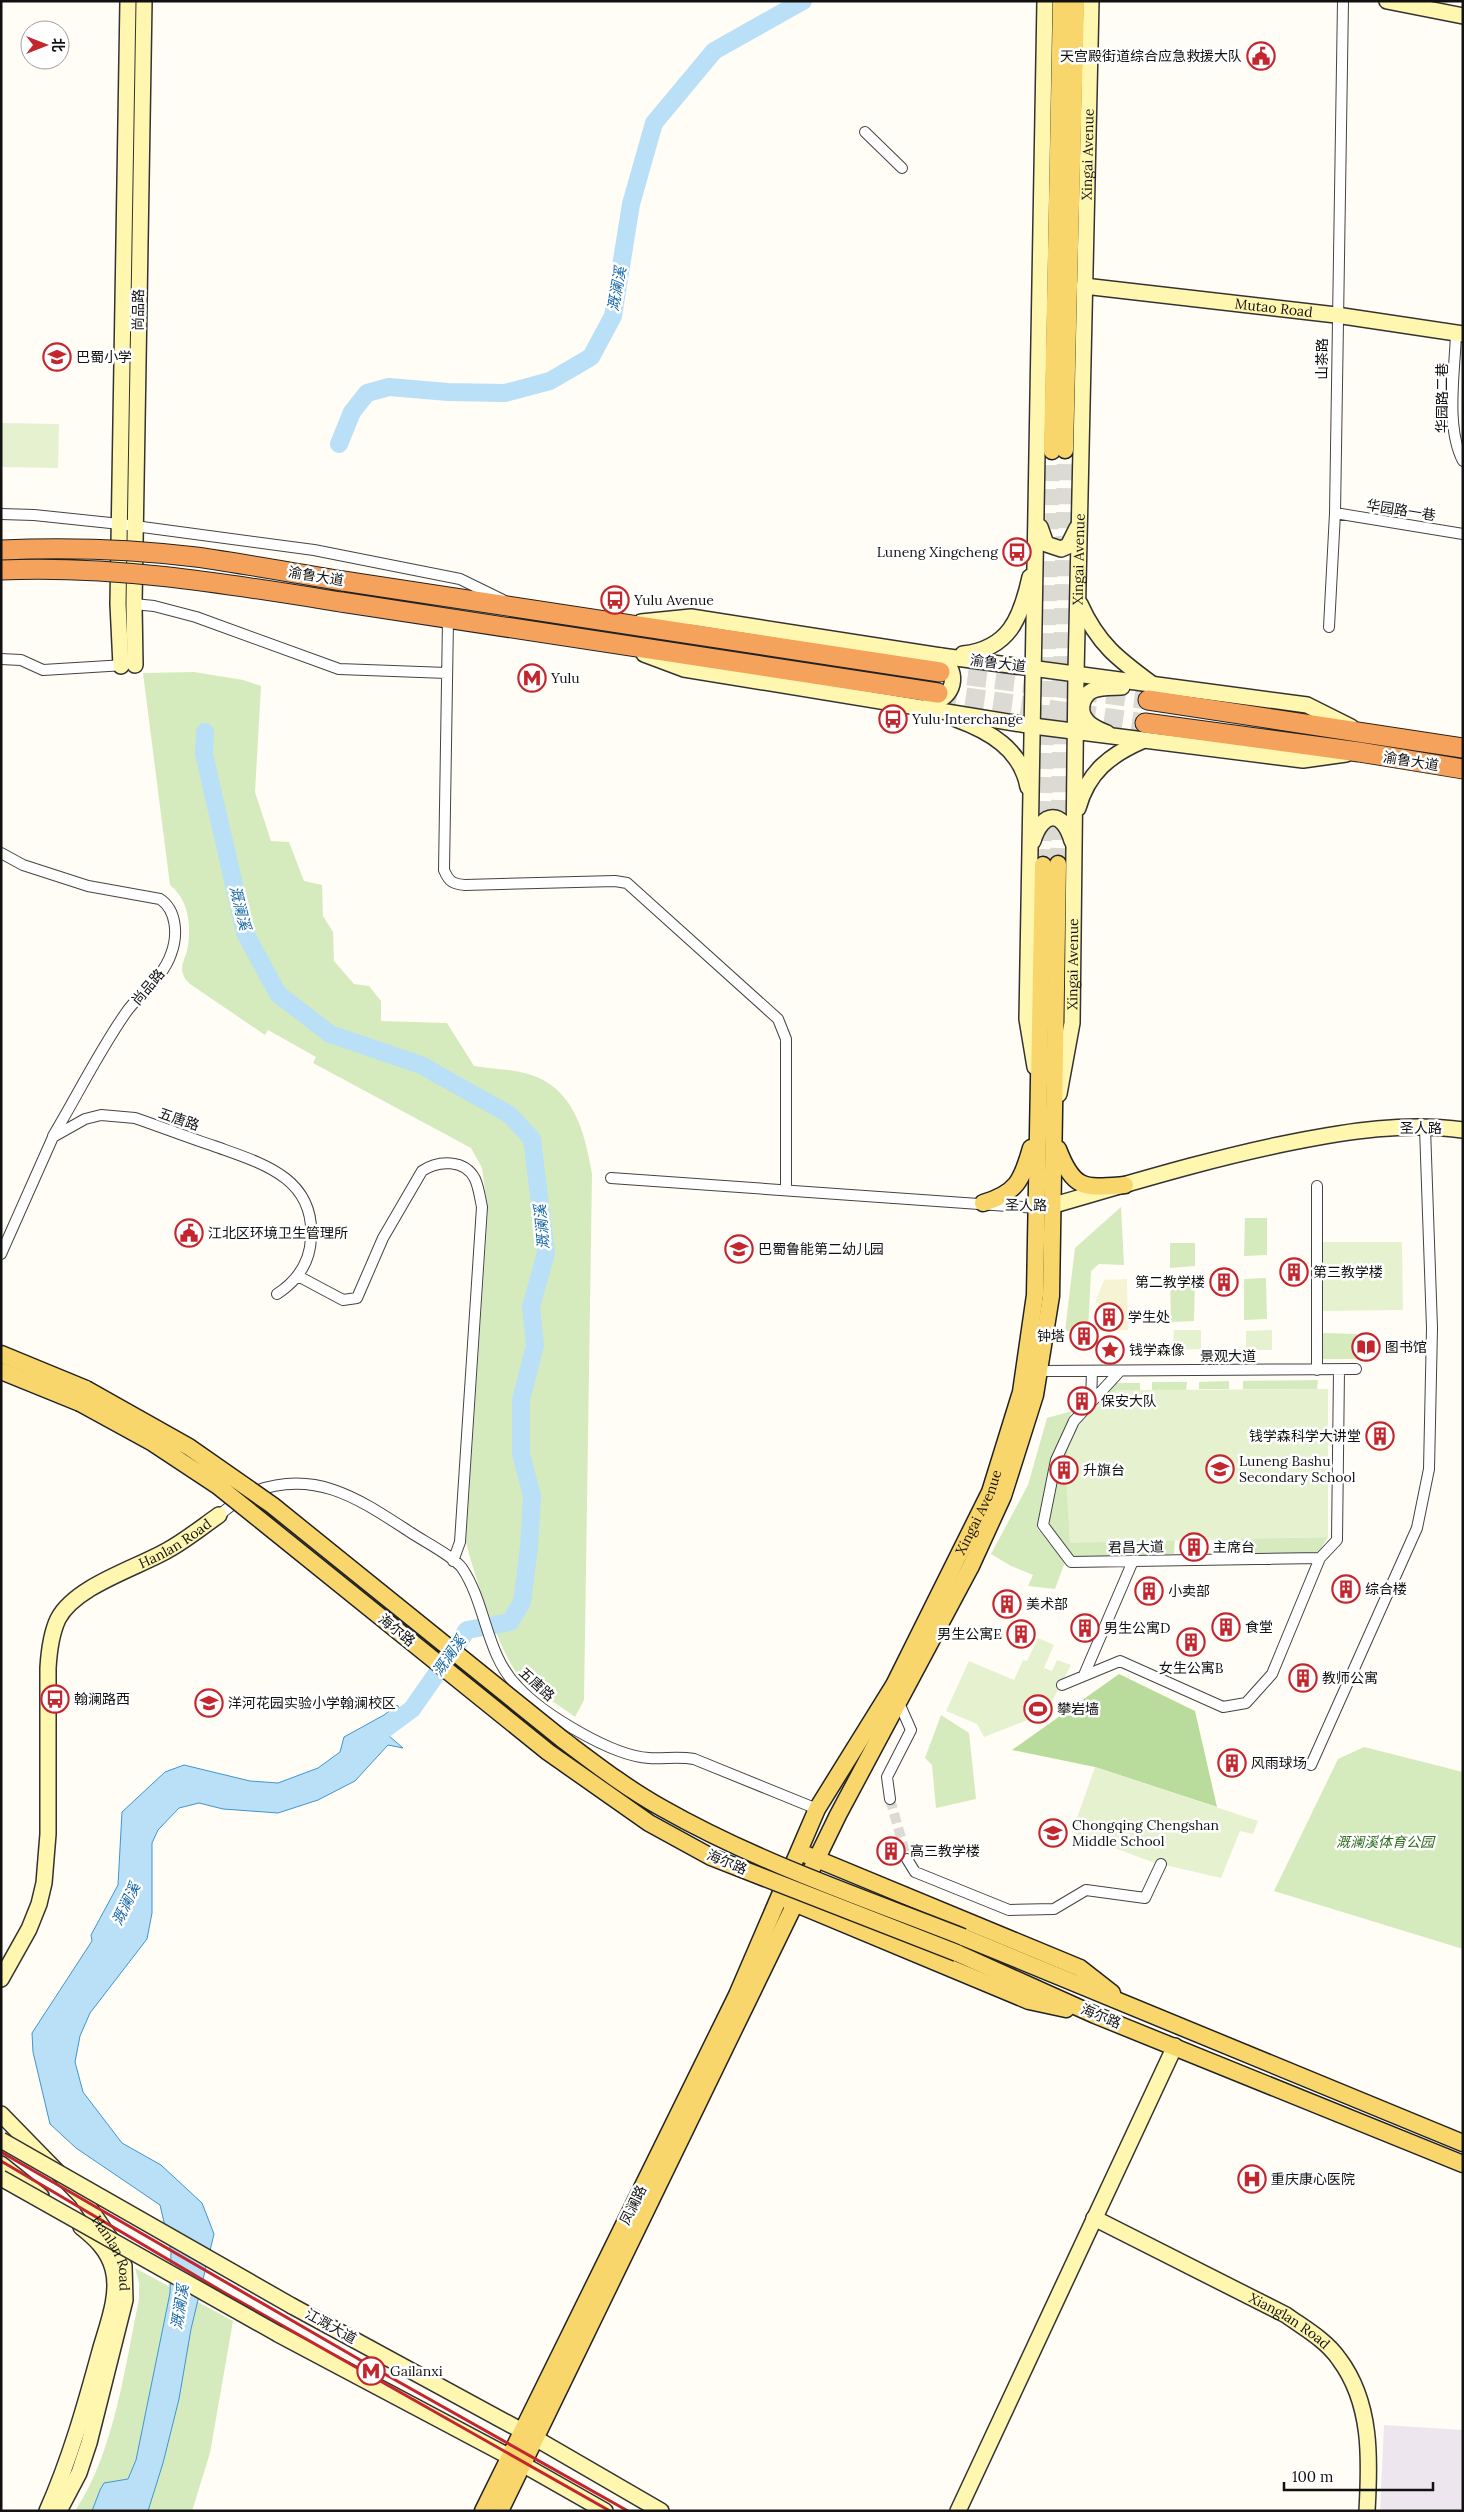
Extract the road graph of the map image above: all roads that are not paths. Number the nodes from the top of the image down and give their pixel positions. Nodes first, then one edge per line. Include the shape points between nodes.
1 (128, 1) edge
2 (144, 1) edge
3 (1045, 1) edge
4 (1061, 1) edge
5 (1076, 1) edge
6 (1091, 1) edge
7 (1099, 1) edge
8 (1342, 1) edge
9 (1387, 1) edge
10 (1444, 1) edge
11 (1463, 5) edge
12 (1463, 16) edge
13 (1090, 18) junction
14 (865, 132) dead end
15 (902, 168) dead end
16 (1084, 286) junction
17 (1336, 315) junction
18 (1460, 334) edge
19 (1463, 460) edge
20 (1037, 508) junction
21 (1335, 513) junction
22 (1, 514) edge
23 (1079, 519) junction
24 (128, 525) junction
25 (1463, 534) edge
26 (1036, 545) junction
27 (1, 550) edge
28 (1, 570) edge
29 (1078, 600) junction
30 (134, 604) junction
31 (517, 606) junction
32 (448, 620) junction
33 (1330, 627) dead end
34 (626, 647) junction
35 (1, 659) edge
36 (941, 664) junction
37 (128, 665) junction
38 (1035, 668) junction
39 (447, 673) junction
40 (1076, 674) junction
41 (938, 693) tunnel mouth
42 (1151, 693) junction
43 (922, 707) junction
44 (1033, 726) junction
45 (1075, 732) junction
46 (1144, 732) junction
47 (1113, 737) junction
48 (1463, 748) edge
49 (1463, 769) edge
50 (1031, 809) junction
51 (1074, 824) junction
52 (1030, 850) junction
53 (1074, 850) junction
54 (1, 853) edge
55 (1038, 1086) junction
56 (1056, 1115) junction
57 (1037, 1127) junction
58 (1425, 1128) junction
59 (1463, 1130) edge
60 (53, 1137) junction
61 (1055, 1143) junction
62 (611, 1178) dead end
63 (1126, 1184) junction
64 (1317, 1186) dead end
65 (786, 1189) junction
66 (983, 1203) junction
67 (1054, 1205) junction
68 (1036, 1208) junction
69 (1, 1254) edge
70 (298, 1276) junction
71 (277, 1294) dead end
72 (1, 1354) edge
73 (1356, 1369) dead end
74 (1317, 1370) junction
75 (1339, 1370) junction
76 (1, 1371) edge
77 (1039, 1371) junction
78 (1092, 1371) junction
79 (1120, 1371) junction
80 (83, 1396) junction
81 (1091, 1402) junction
82 (219, 1515) junction
83 (1320, 1558) junction
84 (453, 1561) junction
85 (1133, 1561) junction
86 (1084, 1675) junction
87 (1062, 1684) dead end
88 (898, 1703) junction
89 (1311, 1765) dead end
90 (890, 1799) tunnel mouth
91 (817, 1809) junction
92 (798, 1851) junction
93 (818, 1859) junction
94 (907, 1860) tunnel mouth
95 (1161, 1864) dead end
96 (778, 1896) junction
97 (796, 1904) junction
98 (1, 1959) edge
99 (1, 1979) edge
100 (1130, 2006) junction
101 (1095, 2014) junction
102 (1174, 2046) junction
103 (1, 2114) edge
104 (1, 2140) edge
105 (1463, 2143) edge
106 (1, 2164) edge
107 (1463, 2164) edge
108 (1, 2178) edge
109 (1094, 2218) junction
110 (528, 2435) junction
111 (515, 2460) junction
112 (47, 2511) edge
113 (60, 2511) edge
114 (483, 2511) edge
115 (500, 2511) edge
116 (605, 2511) edge
117 (661, 2511) edge
118 (958, 2511) edge
119 (1367, 2511) edge

1 - 24 street, 尚品路
2 - 24 street, 尚品路
3 - 20 street, Xingai Avenue
4 - 5 main road, Xingai Avenue via 1058,451
6 - 13 street, Xingai Avenue
7 - 13 street
8 - 17 street, 山茶路
9 - 12 street
10 - 11 street
13 - 16 street, Xingai Avenue
14 - 15 street
16 - 17 street, Mutao Road
16 - 23 street, Xingai Avenue
17 - 18 street, Mutao Road
17 - 21 street, 山茶路
18 - 19 street, 华园路二巷 via 1453,428 1457,450
20 - 23 street via 1046,544 1054,548 1068,546 1074,538
20 - 26 street, Xingai Avenue
21 - 25 street, 华园路一巷
21 - 33 street, 山茶路
22 - 24 street
23 - 29 street, Xingai Avenue
24 - 30 street, 尚品路
24 - 31 street via 314,550 451,577
24 - 37 street, 尚品路 via 118,604
26 - 36 street via 1017,620 1002,639 984,650
26 - 38 street, Xingai Avenue
27 - 31 highway, 渝鲁大道, bridge via 74,548 196,557
28 - 32 highway, 渝鲁大道, bridge via 77,569 193,578
29 - 40 street, Xingai Avenue
29 - 42 street via 1104,645
30 - 37 street, 尚品路
30 - 39 street via 196,617 339,669
31 - 36 highway, 渝鲁大道
32 - 34 highway, 渝鲁大道
32 - 39 street
34 - 41 highway, 渝鲁大道
34 - 43 street, 渝鲁大道 via 684,669
35 - 37 street via 21,660 43,670
36 - 38 street, 渝鲁大道
36 - 43 street via 950,665 951,689 940,701
38 - 40 street, 渝鲁大道
38 - 44 street, Xingai Avenue
39 - 65 street via 444,870 448,880 465,885 628,883 778,1019 786,1039
40 - 42 street, 渝鲁大道
40 - 45 street, Xingai Avenue
42 - 47 street via 1098,688 1088,693 1082,701 1085,719
42 - 48 highway, 渝鲁大道 via 1361,733
43 - 44 street, 渝鲁大道
43 - 50 street via 981,730 1011,751 1023,770
44 - 45 street, 渝鲁大道
44 - 50 street, Xingai Avenue
45 - 47 street, 渝鲁大道
45 - 51 street, Xingai Avenue
46 - 47 street, 渝鲁大道
46 - 49 highway, 渝鲁大道 via 1360,752
46 - 51 street via 1109,758 1089,778
50 - 52 street, Xingai Avenue
51 - 53 street, Xingai Avenue
52 - 53 street via 1042,822 1057,818 1068,828
52 - 55 street, Xingai Avenue via 1027,1019
53 - 56 street, Xingai Avenue via 1072,1023
54 - 60 street, 尚品路 via 24,865 88,886 160,899 172,912 175,926 171,954 163,971 125,1014
55 - 56 main road, Xingai Avenue via 1051,864
55 - 57 main road, Xingai Avenue
56 - 61 main road, Xingai Avenue
57 - 66 main road via 1019,1182 1003,1196
57 - 68 main road, Xingai Avenue
58 - 59 street, 圣人路
58 - 63 street, 圣人路 via 1349,1130 1228,1155
58 - 89 street via 1432,1328 1427,1477 1418,1528
60 - 69 street
60 - 70 street, 五唐路 via 85,1119 118,1115 135,1118 275,1169 293,1184 305,1201 312,1223 311,1244
61 - 63 main road via 1063,1164 1080,1184 1093,1187
61 - 67 main road, Xingai Avenue
62 - 65 street, 圣人路
63 - 67 street, 圣人路
64 - 74 street
65 - 66 street, 圣人路
66 - 68 street, 圣人路
67 - 68 street, 圣人路
67 - 77 main road, Xingai Avenue via 1051,1296
68 - 91 main road, Xingai Avenue via 1035,1295 1021,1392 990,1492 894,1684
70 - 71 street, 五唐路
70 - 84 street via 343,1300 357,1298 383,1238 422,1171 431,1165 454,1163 474,1178 482,1207 460,1542
72 - 80 main road
73 - 75 street, 景观大道
74 - 75 street, 景观大道
74 - 79 street, 景观大道
75 - 83 street via 1337,1540
76 - 80 main road
77 - 78 street, 景观大道
77 - 88 main road, Xingai Avenue via 1036,1395 1003,1496 971,1566
78 - 79 street, 景观大道
78 - 81 street
79 - 81 street, 君昌大道
80 - 100 main road, 海尔路, bridge via 160,1429 227,1472 606,1773 660,1808 777,1864
80 - 101 main road, 海尔路, bridge via 218,1486 548,1752 649,1823 711,1857 957,1953
81 - 85 street, 君昌大道 via 1074,1421 1056,1460 1043,1525 1071,1562
82 - 84 street, 五唐路 via 251,1492 285,1482 315,1483 345,1494
82 - 98 street, Hanlan Road via 88,1581 62,1600 52,1614 41,1647 39,1669 35,1883 21,1925
82 - 99 street, Hanlan Road via 169,1550 91,1589 59,1618 48,1668 48,1834 44,1883 29,1929
83 - 85 street, 君昌大道
83 - 86 street via 1272,1674 1246,1703 1223,1707 1120,1661
84 - 91 street, 五唐路 via 461,1566 472,1586 492,1645 507,1676 554,1718 592,1740 637,1756 694,1759
85 - 86 street
86 - 87 street
88 - 90 street via 911,1730 887,1777
88 - 93 main road, Xingai Avenue
91 - 92 main road, Xingai Avenue
92 - 93 main road
92 - 96 main road, Xingai Avenue
93 - 97 main road, Xingai Avenue
93 - 100 main road via 1080,1968
94 - 95 street via 915,1872 1009,1910 1054,1909 1086,1890 1145,1898
96 - 97 main road
96 - 110 main road, 凤澜路 via 737,1995
97 - 101 main road via 1029,2001
97 - 110 main road, 凤澜路
100 - 105 main road, 海尔路
101 - 102 main road, 海尔路
102 - 107 main road, 海尔路
102 - 109 street
103 - 113 street, Hanlan Road via 82,2197 116,2248 124,2266 125,2300 89,2443 79,2473
104 - 110 street, 江溉大道, bridge via 292,2306
106 - 112 street, Hanlan Road via 95,2238 113,2269 113,2300 76,2438
108 - 111 street, bridge via 278,2334
109 - 118 street
109 - 119 street, Xianglan Road via 1286,2315 1314,2334 1339,2358 1357,2391 1367,2426 1370,2467
110 - 111 main road, 凤澜路
110 - 117 street, 江溉大道
111 - 114 main road, 凤澜路
111 - 115 main road, 凤澜路
111 - 116 street

